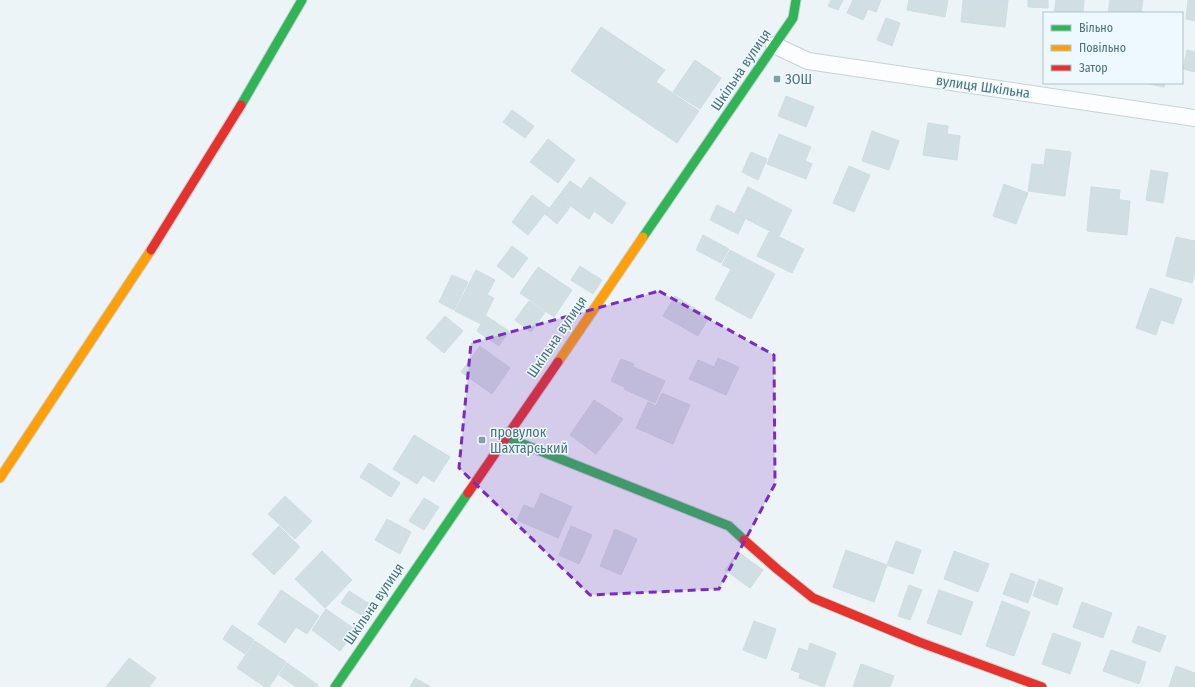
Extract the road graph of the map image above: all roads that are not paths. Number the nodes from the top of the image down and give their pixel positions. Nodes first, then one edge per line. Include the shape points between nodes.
1 (302, 0) edge
2 (796, 0) edge
3 (774, 45) junction
4 (1195, 118) edge
5 (505, 437) junction
6 (0, 478) edge
7 (335, 687) edge
8 (1042, 687) edge

1 - 6 street via 261,72 150,251
2 - 3 street, Шкільна вулиця via 793,18
3 - 4 street, вулиця Шкільна via 808,61
3 - 5 street, Шкільна вулиця
5 - 7 street, Шкільна вулиця
5 - 8 street via 728,526 813,598 919,642

